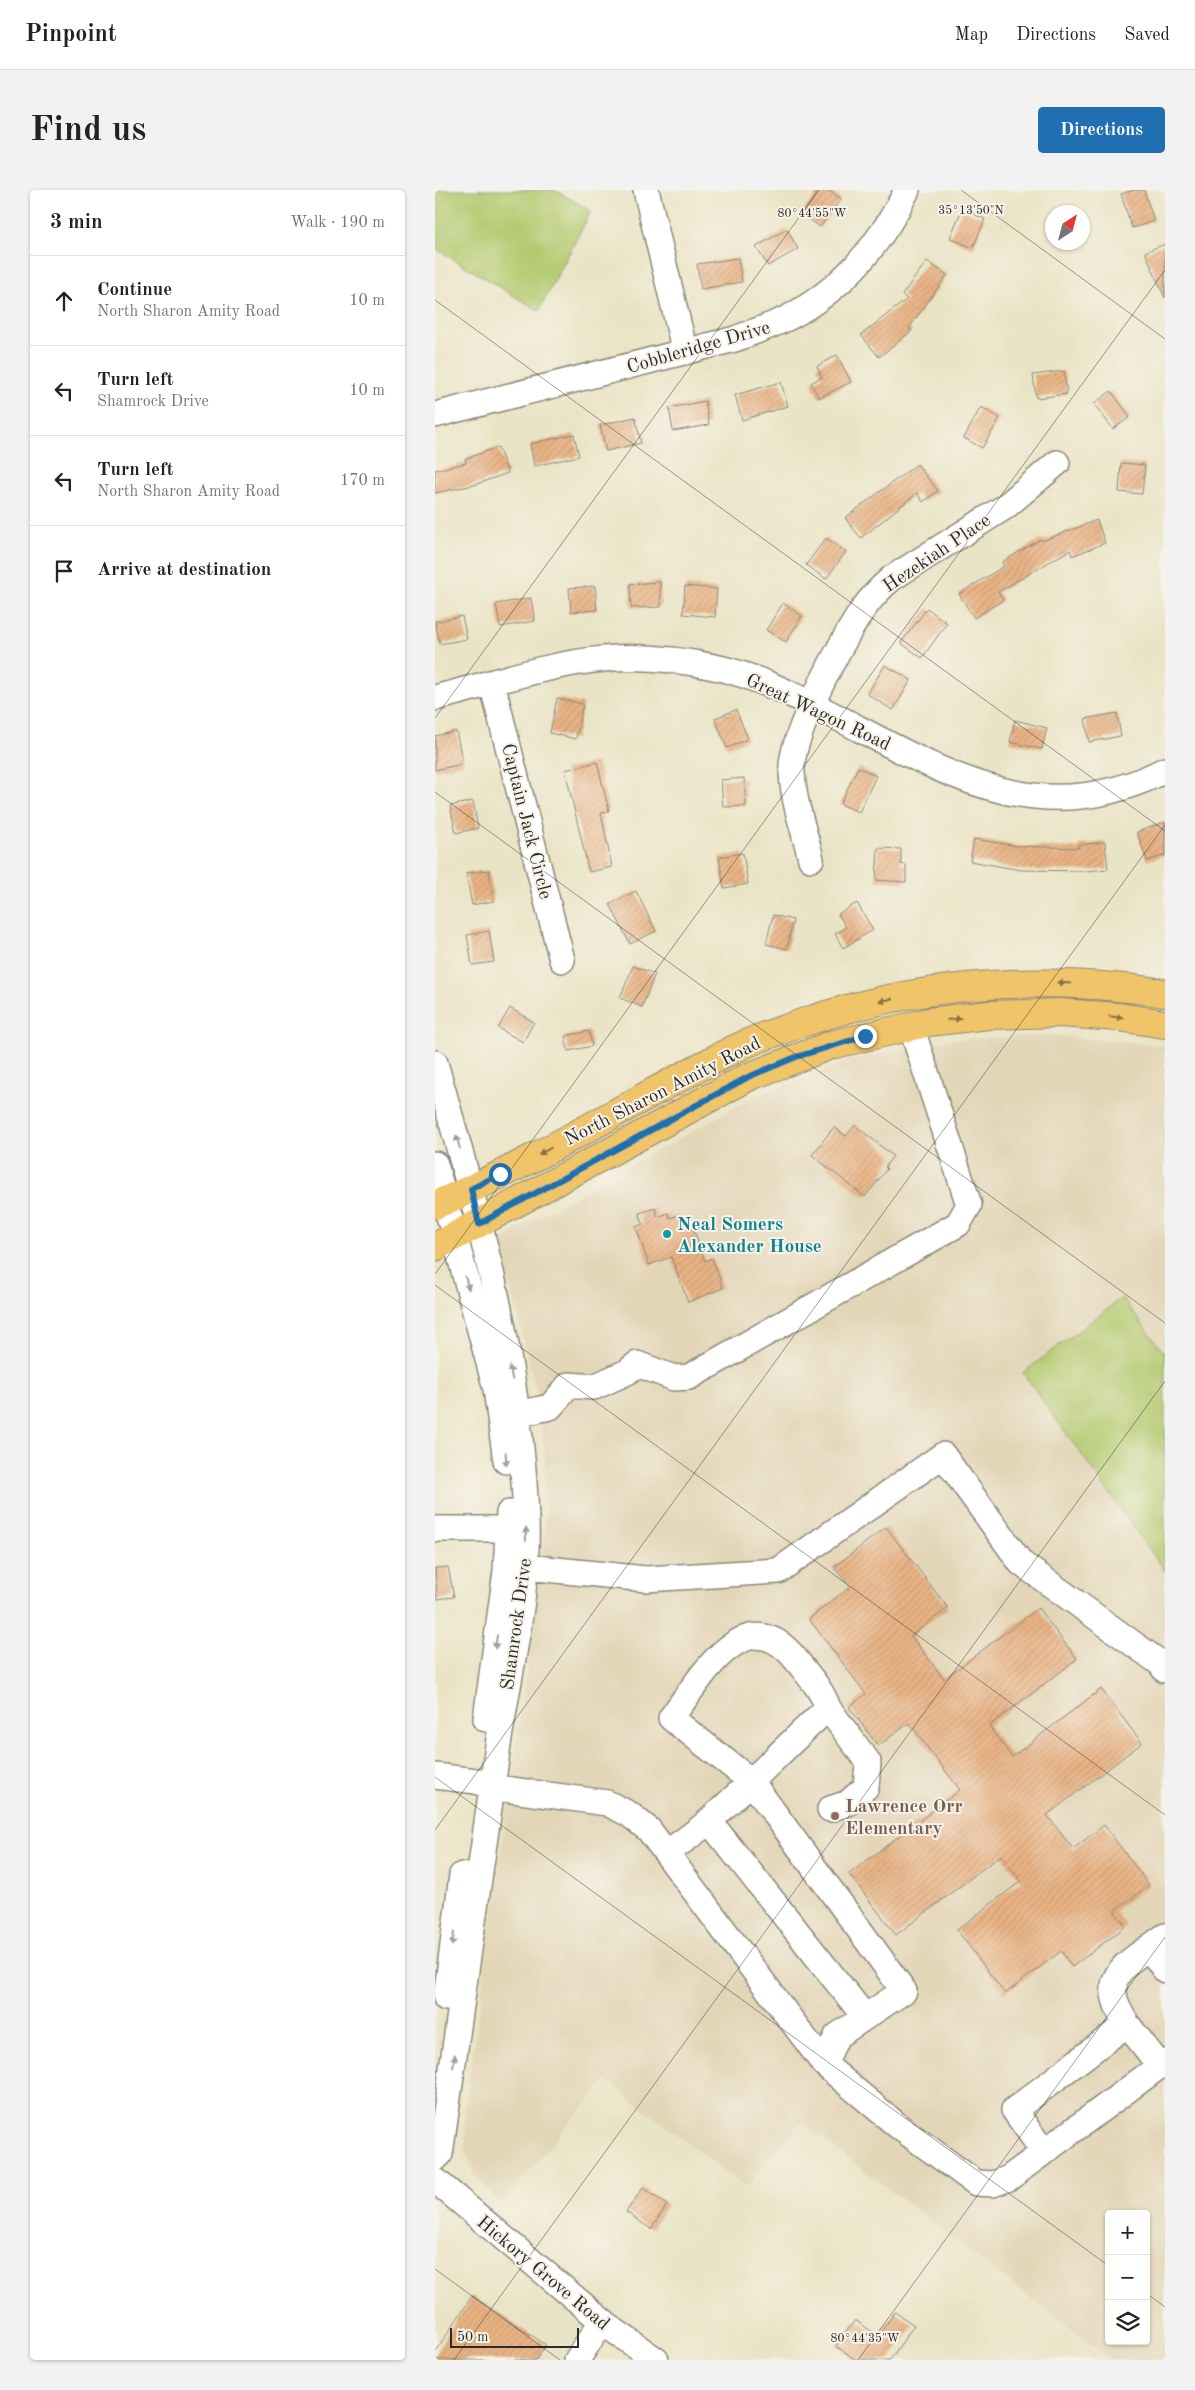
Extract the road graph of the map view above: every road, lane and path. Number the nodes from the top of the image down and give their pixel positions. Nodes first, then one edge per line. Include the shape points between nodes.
1 (646, 190) edge
2 (907, 190) edge
3 (685, 352) junction
4 (435, 415) edge
5 (1057, 462) dead end
6 (492, 683) junction
7 (435, 698) edge
8 (813, 705) junction
9 (1165, 770) edge
10 (811, 859) dead end
11 (561, 960) dead end
12 (1165, 993) edge
13 (1165, 1024) edge
14 (911, 1026) junction
15 (435, 1063) edge
16 (435, 1164) edge
17 (471, 1189) junction
18 (440, 1203) edge
19 (479, 1224) junction
20 (444, 1242) edge
21 (510, 1416) junction
22 (435, 1529) edge
23 (510, 1529) junction
24 (525, 1567) junction
25 (1165, 1670) edge
26 (828, 1708) junction
27 (435, 1776) edge
28 (751, 1781) junction
29 (484, 1784) junction
30 (830, 1809) dead end
31 (709, 1821) junction
32 (667, 1853) junction
33 (1157, 1942) edge
34 (1165, 1970) edge
35 (865, 2017) junction
36 (1127, 2024) junction
37 (824, 2064) junction
38 (1162, 2064) edge
39 (435, 2078) edge
40 (1044, 2152) junction
41 (435, 2159) edge
42 (435, 2180) edge
43 (602, 2321) junction
44 (577, 2360) edge
45 (656, 2360) edge

1 - 3 street
2 - 3 street, Cobbleridge Drive via 896,213 865,258 839,283 781,321 744,336
3 - 4 street, Cobbleridge Drive
5 - 8 street, Hezekiah Place via 1005,506 891,578 861,612
6 - 7 street, Great Wagon Road
6 - 8 street, Great Wagon Road via 565,665 604,659 644,658 721,668 760,680
6 - 11 street, Captain Jack Circle
8 - 9 street, Great Wagon Road via 957,778 990,790 1051,798 1095,795
8 - 10 street, Hezekiah Place via 799,735 792,764 797,805
12 -> 17 main road, North Sharon Amity Road via 1061,982 985,984 924,992 821,1016 735,1049
14 -> 13 main road, North Sharon Amity Road via 987,1015 1060,1013
14 - 19 main road, North Sharon Amity Road via 831,1046 748,1077
14 - 21 street via 969,1205 958,1224 689,1377 674,1378 637,1364 594,1387 569,1385 550,1406
17 -> 15 street, Shamrock Drive
16 - 18 street, Shamrock Drive
17 - 18 main road, North Sharon Amity Road
17 - 19 street, Shamrock Drive
18 - 20 street, Shamrock Drive
19 - 20 main road, North Sharon Amity Road
21 -> 19 street, Shamrock Drive
20 -> 21 street, Shamrock Drive via 496,1389
21 -> 23 street, Shamrock Drive via 505,1443
24 -> 21 street, Shamrock Drive via 526,1520
22 - 23 street
23 -> 29 street, Shamrock Drive
24 - 25 street via 646,1579 778,1571 943,1455 1021,1563 1160,1663
24 - 29 street, Shamrock Drive
26 - 28 street
26 - 28 street via 824,1696 788,1649 760,1635 733,1642 671,1718
26 - 30 street via 868,1762 866,1787 848,1803
27 - 29 street
28 - 31 street
28 - 35 street via 904,1991
29 - 32 street via 607,1803 629,1814 649,1830
29 -> 39 street, Shamrock Drive
41 -> 29 street, Shamrock Drive via 440,2154
31 - 32 street
31 - 35 street
32 - 37 street
33 - 34 street
33 - 36 street via 1120,1970 1115,1978 1113,1998
35 - 37 street via 837,2036
36 - 38 street
36 - 40 street via 1014,2110
37 - 40 street via 898,2126 976,2182 993,2184 1009,2178
38 - 40 street
42 - 43 street, Hickory Grove Road
43 - 44 street
43 - 45 street, Hickory Grove Road

